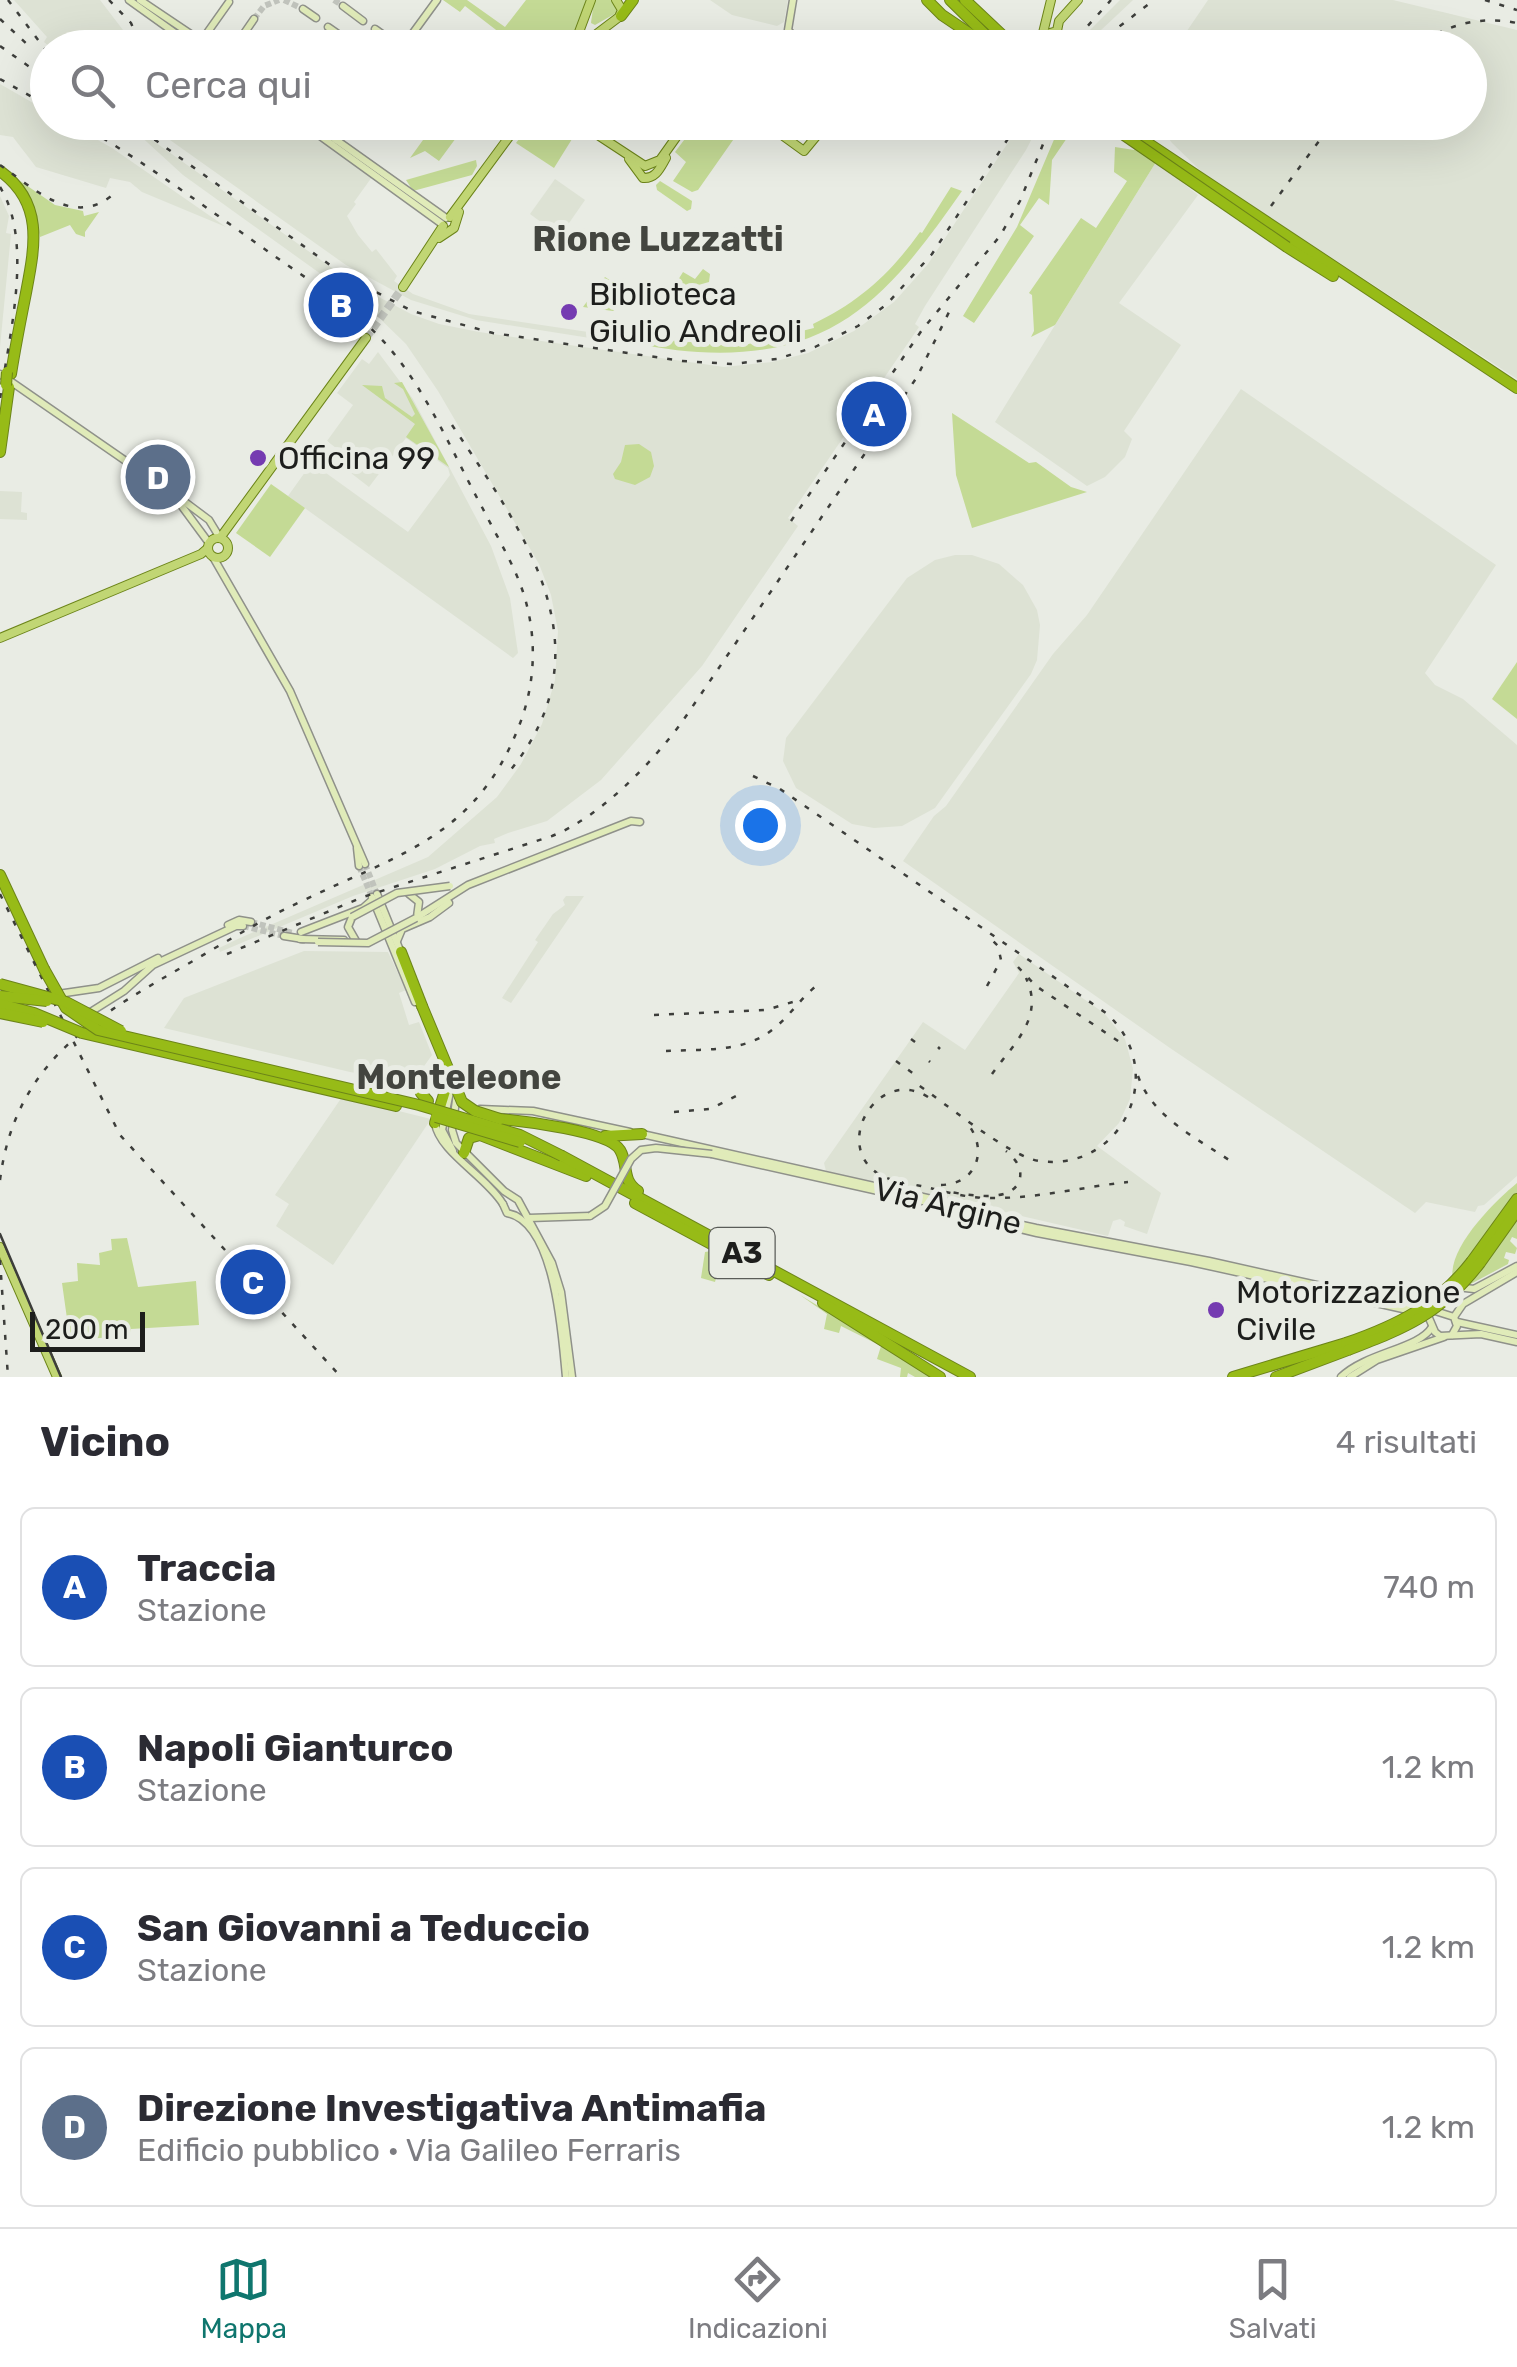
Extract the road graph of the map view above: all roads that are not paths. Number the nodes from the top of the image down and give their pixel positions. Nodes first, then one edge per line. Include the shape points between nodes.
1 (129, 0) edge
2 (140, 0) edge
3 (437, 0) edge
4 (591, 0) edge
5 (616, 0) edge
6 (633, 0) edge
7 (793, 0) edge
8 (950, 0) edge
9 (961, 0) edge
10 (1078, 0) edge
11 (229, 2) edge
12 (933, 2) edge
13 (1050, 4) edge
14 (343, 6) dead end
15 (303, 9) dead end
16 (621, 16) junction
17 (316, 18) dead end
18 (1048, 18) junction
19 (1061, 18) junction
20 (254, 19) tunnel mouth
21 (586, 20) junction
22 (363, 21) dead end
23 (606, 26) junction
24 (328, 27) dead end
25 (178, 30) edge
26 (181, 30) edge
27 (208, 30) edge
28 (246, 30) edge
29 (332, 30) edge
30 (410, 30) edge
31 (582, 30) edge
32 (601, 30) edge
33 (790, 30) edge
34 (968, 30) edge
35 (981, 30) edge
36 (990, 30) edge
37 (995, 30) edge
38 (1047, 30) edge
39 (1054, 30) edge
40 (329, 140) edge
41 (331, 140) edge
42 (336, 140) edge
43 (507, 140) edge
44 (603, 140) edge
45 (675, 140) edge
46 (677, 140) edge
47 (788, 140) edge
48 (814, 140) edge
49 (1131, 140) edge
50 (1143, 140) edge
51 (334, 143) junction
52 (1159, 155) dead end
53 (626, 156) junction
54 (0, 174) edge
55 (447, 223) junction
56 (1252, 223) junction
57 (403, 287) tunnel mouth
58 (366, 338) tunnel mouth
59 (6, 378) edge
60 (1517, 392) edge
61 (0, 426) edge
62 (0, 452) edge
63 (174, 496) junction
64 (240, 514) junction
65 (205, 517) junction
66 (195, 525) junction
67 (224, 541) junction
68 (210, 552) junction
69 (0, 638) edge
70 (640, 822) dead end
71 (362, 865) tunnel mouth
72 (0, 875) edge
73 (467, 884) junction
74 (0, 886) edge
75 (375, 896) junction
76 (412, 896) junction
77 (352, 917) junction
78 (416, 918) junction
79 (298, 934) junction
80 (284, 936) tunnel mouth
81 (388, 937) junction
82 (356, 941) junction
83 (399, 947) junction
84 (41, 968) junction
85 (0, 991) edge
86 (46, 1004) junction
87 (0, 1008) edge
88 (285, 1077) junction
89 (450, 1094) junction
90 (500, 1119) junction
91 (435, 1123) joint
92 (584, 1134) junction
93 (642, 1134) junction
94 (459, 1152) junction
95 (562, 1159) junction
96 (586, 1176) junction
97 (911, 1197) junction
98 (512, 1198) junction
99 (1517, 1199) edge
100 (503, 1204) junction
101 (520, 1205) junction
102 (1517, 1211) edge
103 (514, 1214) junction
104 (530, 1218) junction
105 (698, 1229) junction
106 (2, 1250) edge
107 (1476, 1262) junction
108 (1517, 1269) edge
109 (1464, 1290) junction
110 (1449, 1301) junction
111 (823, 1304) junction
112 (1462, 1304) junction
113 (1444, 1312) junction
114 (1455, 1319) junction
115 (1432, 1325) junction
116 (1448, 1336) junction
117 (1517, 1338) edge
118 (1322, 1356) junction
119 (56, 1377) edge
120 (569, 1377) edge
121 (940, 1377) edge
122 (960, 1377) edge
123 (974, 1377) edge
124 (1233, 1377) edge
125 (1262, 1377) edge
126 (1276, 1377) edge
127 (1290, 1377) edge
128 (1341, 1377) edge
129 (1350, 1377) edge

1 - 25 street
2 - 26 street
3 - 30 street
4 - 21 main road
5 - 16 main road
6 - 16 highway
7 - 33 street
8 - 35 highway
9 - 36 highway
9 - 37 highway
10 - 19 main road
11 - 27 street
12 - 34 highway
13 - 18 main road
13 - 19 main road
14 - 22 street
15 - 17 street
16 - 23 main road
18 - 19 main road
18 - 38 main road
19 - 39 main road
20 - 28 street
21 - 23 main road via 592,28
21 - 31 main road
23 - 32 main road
24 - 29 street
40 - 51 street
41 - 51 street
42 - 51 street
43 - 55 main road
44 - 53 main road
45 - 53 main road via 660,160 645,166
46 - 53 main road via 656,173 643,178
47 - 48 main road via 804,152
49 - 56 highway, bridge
50 - 60 highway, bridge
51 - 55 street
52 - 56 highway, bridge via 1168,171
54 - 59 highway via 24,196 35,229
55 - 57 main road
56 - 60 highway, bridge
58 - 64 main road
59 - 61 highway
59 - 62 highway
59 - 63 street
63 - 65 street
63 - 66 street
64 - 65 street via 224,527
64 - 67 main road
65 - 66 street via 192,516
65 - 67 street
66 - 68 street
67 - 68 main road
67 - 68 main road via 228,553
68 - 69 main road
68 - 71 street via 290,690
70 - 73 street
72 - 84 highway, A3
73 - 76 street
73 - 77 street, bridge via 397,892
73 - 78 street
73 - 83 street via 440,911 404,927
74 - 84 highway, A3
75 - 76 street
75 - 79 street via 363,908
75 - 81 street
75 - 83 street
76 - 78 street via 420,907
77 - 79 street
77 - 82 street via 349,933
78 - 79 street, bridge via 368,943 318,942
79 - 80 street
79 - 82 street
81 - 82 street
81 - 94 street via 448,1080 442,1130
83 - 89 street via 453,1070
83 - 90 highway, bridge via 462,1102
84 - 88 highway, A3, bridge via 66,1008 98,1030
85 - 86 street
85 - 86 street via 75,994 99,988 233,923 247,924 153,965 93,1012
85 - 88 highway, A3, bridge via 77,1008 132,1035
86 - 87 street
87 - 88 highway, A3, bridge via 34,1013 82,1033
88 - 95 highway, A3, bridge via 493,1126
89 - 90 highway, bridge via 434,1077 420,1087 428,1101
89 - 91 highway
89 - 93 street, Via Argine via 472,1108 534,1112
89 - 94 street
90 - 92 highway
91 - 94 street via 440,1142
92 - 93 highway
92 - 105 highway via 618,1147 632,1188
93 - 97 street, Via Argine
94 - 96 highway via 480,1135
94 - 98 street
94 - 100 street
95 - 96 highway, A3
95 - 105 highway, A3
96 - 111 highway, A3
97 - 104 street, Via Argine, bridge via 712,1154 651,1148 631,1160 607,1204 590,1216
97 - 113 street, Via Argine
97 - 115 street, Via Argine via 1032,1232 1403,1309
98 - 100 street
98 - 101 street
99 - 107 highway
100 - 103 street
101 - 103 street
101 - 104 street
102 - 107 highway
103 - 104 street, Via Argine
103 - 120 street via 532,1232 553,1281
104 - 120 street via 562,1292
105 - 123 highway, A3
106 - 119 main road
107 - 118 highway, bridge via 1445,1303 1421,1320
108 - 109 street
108 - 112 street
109 - 110 street via 1451,1290
109 - 112 street
110 - 112 street
110 - 113 street
111 - 121 highway
111 - 122 highway, A3
112 - 114 street
113 - 114 street
113 - 115 street
114 - 116 street
114 - 117 street
115 - 116 street
115 - 128 street via 1421,1340 1364,1360
116 - 117 street
116 - 129 street via 1377,1360
118 - 124 highway
118 - 125 highway
118 - 126 highway
118 - 127 highway

